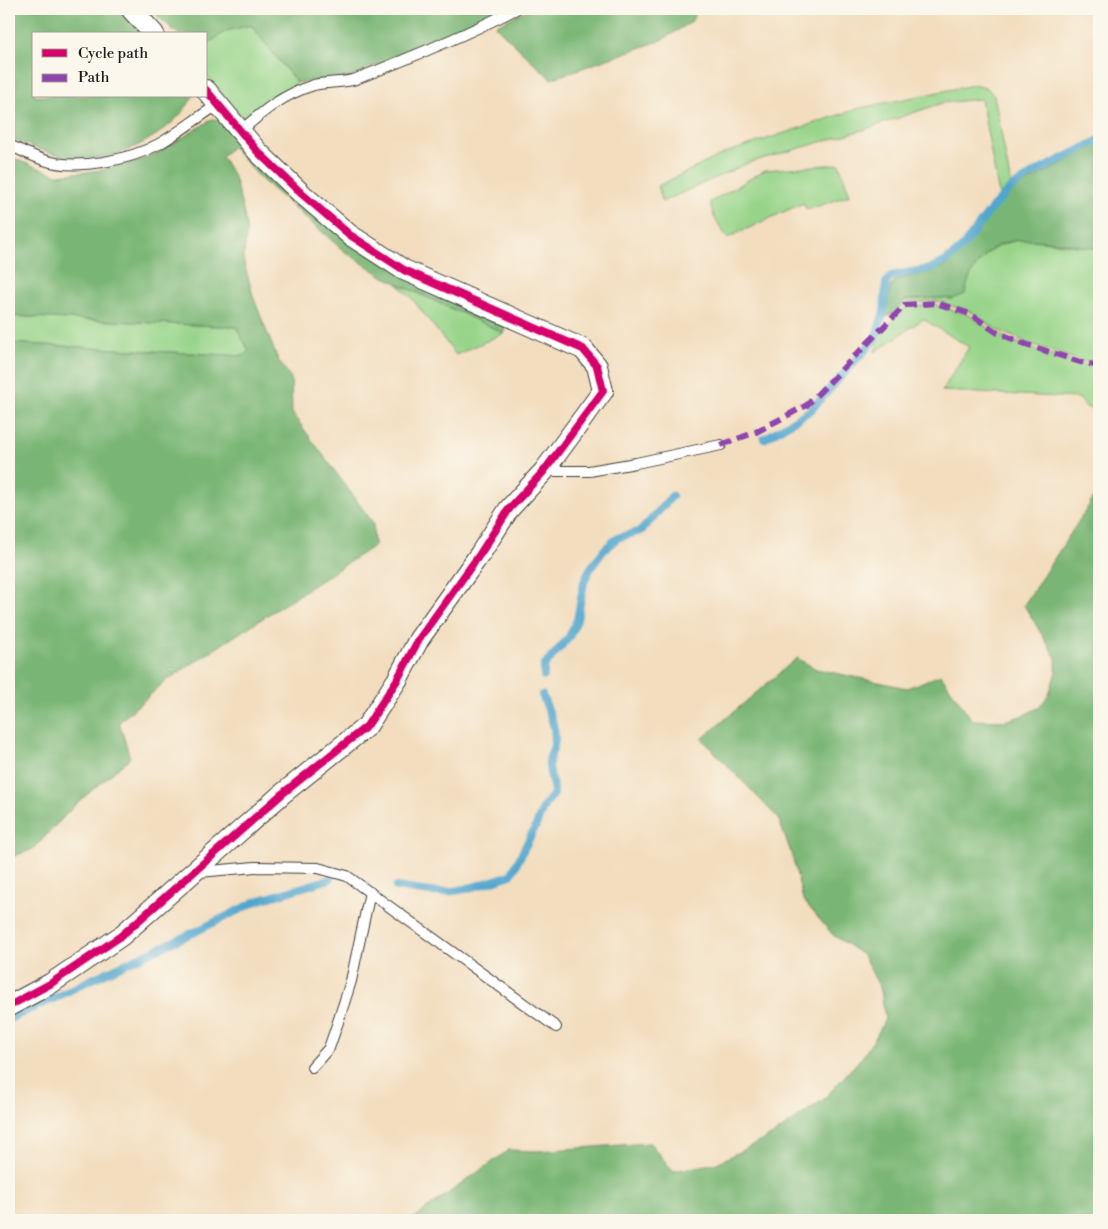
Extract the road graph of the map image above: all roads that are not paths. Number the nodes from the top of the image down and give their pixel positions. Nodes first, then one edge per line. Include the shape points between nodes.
1 (131, 9) edge
2 (516, 9) edge
3 (152, 32) edge
4 (213, 97) edge
5 (241, 131) junction
6 (9, 145) edge
7 (721, 445) dead end
8 (544, 471) junction
9 (195, 872) junction
10 (370, 892) junction
11 (9, 1006) edge
12 (556, 1027) dead end
13 (312, 1067) dead end

1 - 3 street
2 - 5 lane via 352,80 316,85 287,95
4 - 5 street
4 - 6 lane via 175,134 145,152 105,161 58,163
5 - 8 street via 258,152 350,235 404,270 583,349 597,366 603,391
7 - 8 lane via 589,471
8 - 9 street via 509,509 419,639 367,726 282,794
9 - 10 lane via 255,867 318,868 347,876
9 - 11 street via 121,936 50,984
10 - 12 lane
10 - 13 lane via 351,981 338,1022 329,1048

